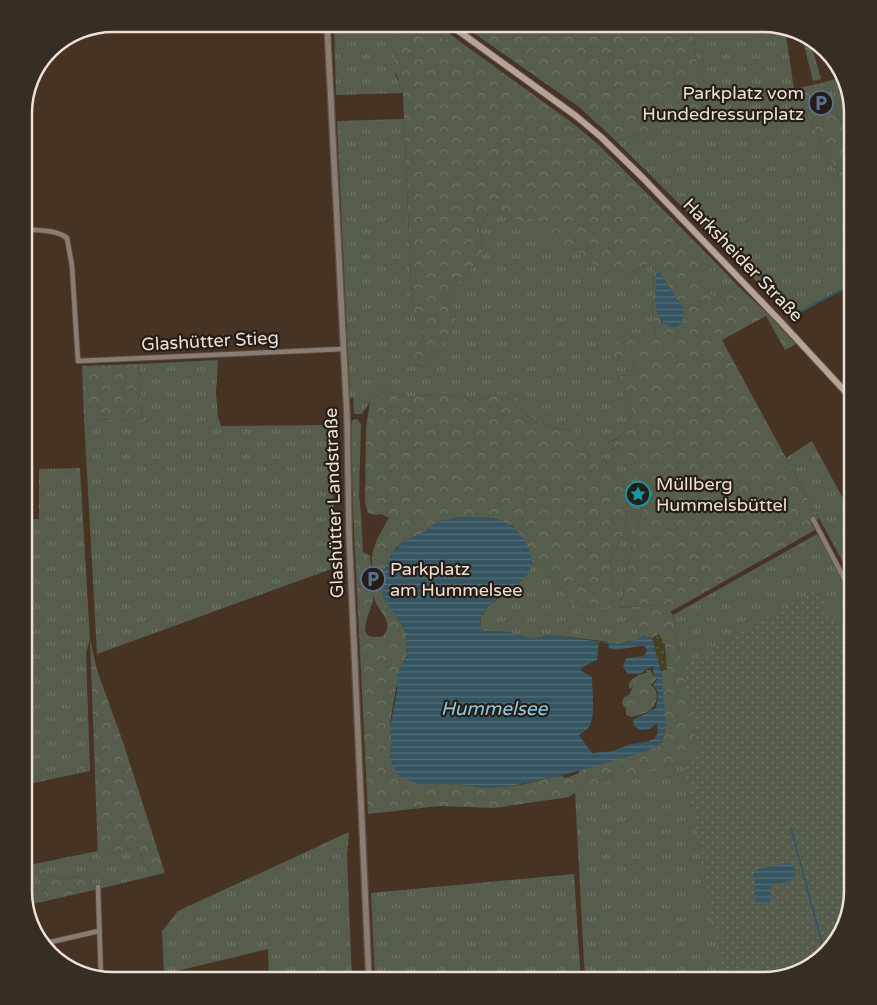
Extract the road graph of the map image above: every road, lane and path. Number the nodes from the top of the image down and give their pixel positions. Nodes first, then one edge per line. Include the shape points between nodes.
1 (327, 32) edge
2 (461, 33) edge
3 (33, 231) edge
4 (344, 349) junction
5 (844, 390) edge
6 (813, 519) dead end
7 (844, 578) edge
8 (98, 887) dead end
9 (99, 931) junction
10 (50, 942) edge
11 (101, 972) edge
12 (370, 972) edge

1 - 4 street, Glashütter Landstraße
2 - 5 main road, Harksheider Straße via 581,120 608,144
3 - 4 street, Glashütter Stieg via 61,234 67,238 78,361
4 - 12 street, Glashütter Landstraße
6 - 7 street
8 - 9 street
9 - 10 street
9 - 11 street

